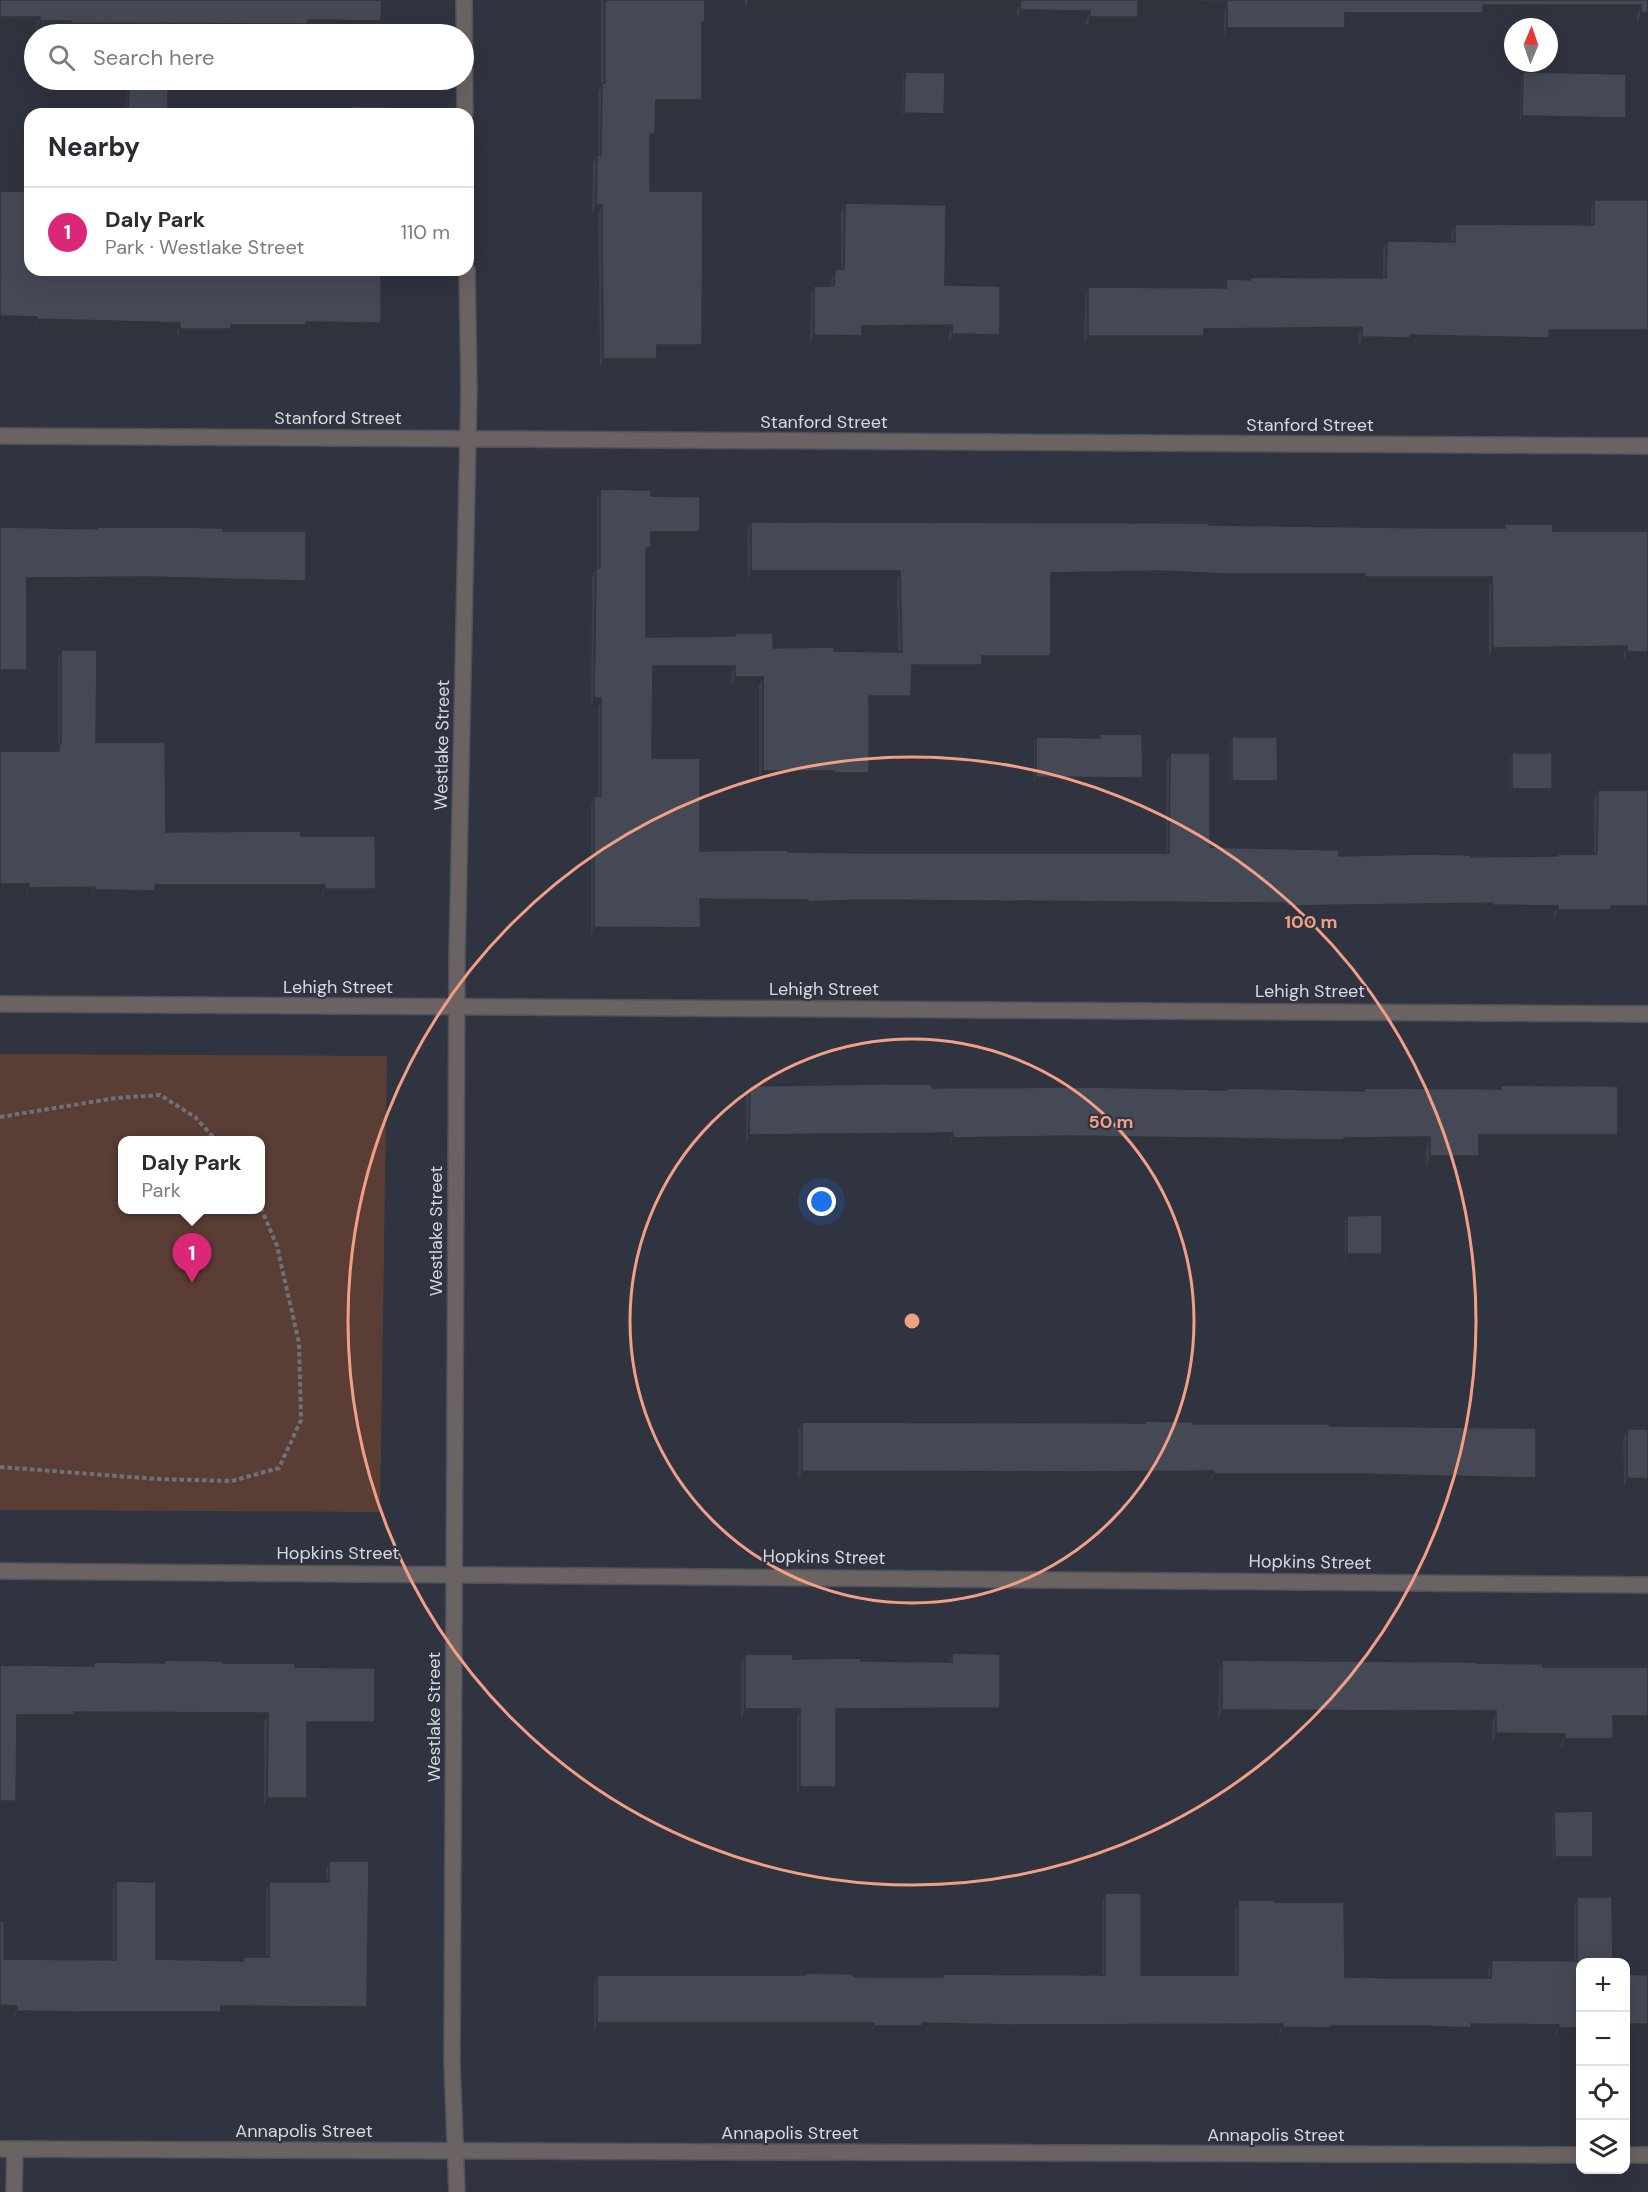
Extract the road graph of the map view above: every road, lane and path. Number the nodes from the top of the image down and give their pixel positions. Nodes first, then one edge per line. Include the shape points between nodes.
1 (464, 0) edge
2 (464, 24) edge
3 (465, 90) edge
4 (465, 108) edge
5 (467, 276) edge
6 (0, 436) edge
7 (467, 440) junction
8 (1648, 446) edge
9 (0, 1004) edge
10 (457, 1007) junction
11 (1648, 1014) edge
12 (0, 1117) edge
13 (212, 1136) edge
14 (264, 1214) edge
15 (0, 1467) edge
16 (0, 1571) edge
17 (454, 1573) junction
18 (1648, 1585) edge
19 (7, 2149) edge
20 (455, 2151) junction
21 (1576, 2155) edge
22 (1630, 2155) edge
23 (1648, 2155) edge
24 (14, 2192) edge
25 (457, 2192) edge

1 - 2 street
3 - 4 street
5 - 7 street, Westlake Street
6 - 7 street, Stanford Street
7 - 8 street, Stanford Street
7 - 10 street, Westlake Street
9 - 10 street, Lehigh Street
10 - 11 street, Lehigh Street
10 - 17 street, Westlake Street
12 - 13 path via 160,1095 195,1117
14 - 15 path via 278,1246 299,1343 301,1420 279,1468 232,1482
16 - 17 street, Hopkins Street
17 - 18 street, Hopkins Street
17 - 20 street, Westlake Street
19 - 20 street, Annapolis Street
19 - 24 street
20 - 21 street, Annapolis Street
20 - 25 street, Westlake Street
22 - 23 street

